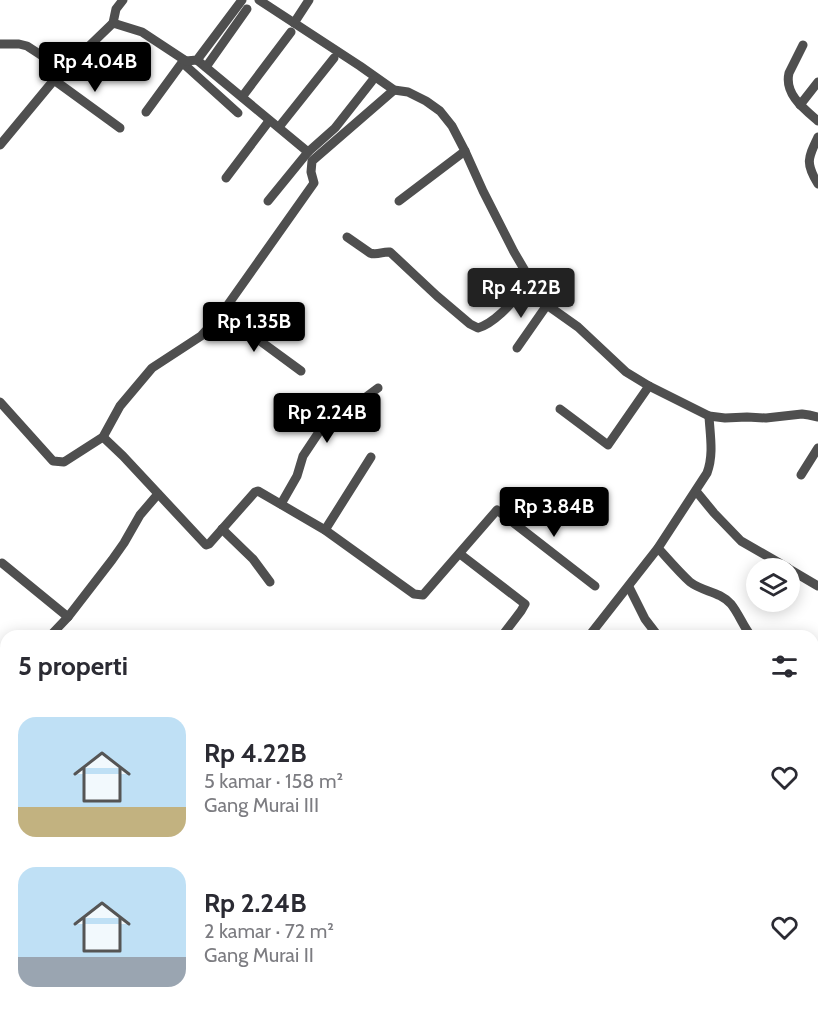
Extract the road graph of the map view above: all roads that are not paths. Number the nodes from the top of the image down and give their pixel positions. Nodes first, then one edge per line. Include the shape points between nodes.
1 (123, 0) edge
2 (259, 0) edge
3 (309, 0) edge
4 (244, 4) edge
5 (113, 23) junction
6 (292, 28) junction
7 (0, 44) edge
8 (803, 45) dead end
9 (334, 58) dead end
10 (185, 60) junction
11 (197, 60) junction
12 (206, 67) junction
13 (64, 70) junction
14 (54, 80) junction
15 (372, 81) dead end
16 (818, 82) edge
17 (394, 90) junction
18 (242, 97) junction
19 (800, 105) junction
20 (146, 112) dead end
21 (238, 113) dead end
22 (269, 121) junction
23 (818, 121) edge
24 (120, 128) dead end
25 (279, 128) junction
26 (818, 137) edge
27 (0, 145) edge
28 (465, 151) junction
29 (308, 152) junction
30 (226, 178) dead end
31 (818, 184) edge
32 (268, 201) dead end
33 (399, 201) dead end
34 (347, 237) dead end
35 (531, 281) junction
36 (547, 305) junction
37 (222, 313) junction
38 (517, 348) dead end
39 (301, 371) dead end
40 (649, 386) junction
41 (378, 388) dead end
42 (0, 402) edge
43 (560, 409) dead end
44 (709, 416) junction
45 (818, 417) edge
46 (103, 436) junction
47 (818, 448) edge
48 (371, 458) dead end
49 (801, 475) dead end
50 (696, 491) junction
51 (158, 494) junction
52 (281, 504) junction
53 (222, 530) junction
54 (325, 530) junction
55 (658, 548) junction
56 (460, 554) junction
57 (770, 558) edge
58 (2, 563) dead end
59 (800, 576) edge
60 (270, 582) dead end
61 (595, 586) dead end
62 (818, 586) edge
63 (629, 587) junction
64 (68, 617) junction
65 (56, 630) edge
66 (507, 630) edge
67 (595, 630) edge
68 (653, 630) edge
69 (748, 630) edge

1 - 5 street
2 - 6 street
3 - 6 street
4 - 11 street
4 - 12 street
5 - 10 street via 142,32
5 - 13 street
6 - 17 street
6 - 18 street
7 - 13 street via 27,46
8 - 19 street via 788,77
9 - 25 street
10 - 11 street
10 - 20 street
10 - 21 street via 186,66
11 - 12 street
12 - 18 street
13 - 14 street
14 - 24 street
14 - 27 street
15 - 29 street via 335,128
16 - 19 street
17 - 28 street via 426,100 440,111
17 - 37 street via 312,161 314,183
18 - 22 street
19 - 23 street
22 - 25 street
22 - 30 street
25 - 29 street
26 - 31 street via 808,164
28 - 33 street
28 - 35 street
29 - 32 street
34 - 35 street via 374,255 390,252 478,328 497,316
35 - 36 street
36 - 38 street
36 - 40 street via 578,327 626,372
37 - 39 street
37 - 46 street via 201,336 152,368 120,406
40 - 43 street via 608,445
40 - 44 street
41 - 52 street via 319,432
42 - 46 street via 53,461 64,462
44 - 45 street
44 - 50 street via 711,463
46 - 51 street
47 - 49 street
48 - 54 street
50 - 55 street
50 - 57 street via 741,541
51 - 53 street via 204,544 209,544
51 - 64 street
52 - 53 street via 255,492
52 - 54 street
53 - 60 street via 253,559
54 - 56 street via 419,596
55 - 63 street
55 - 69 street via 690,582 730,603
56 - 61 street via 497,510
56 - 66 street via 525,606
58 - 64 street
59 - 62 street
63 - 67 street
63 - 68 street
64 - 65 street

